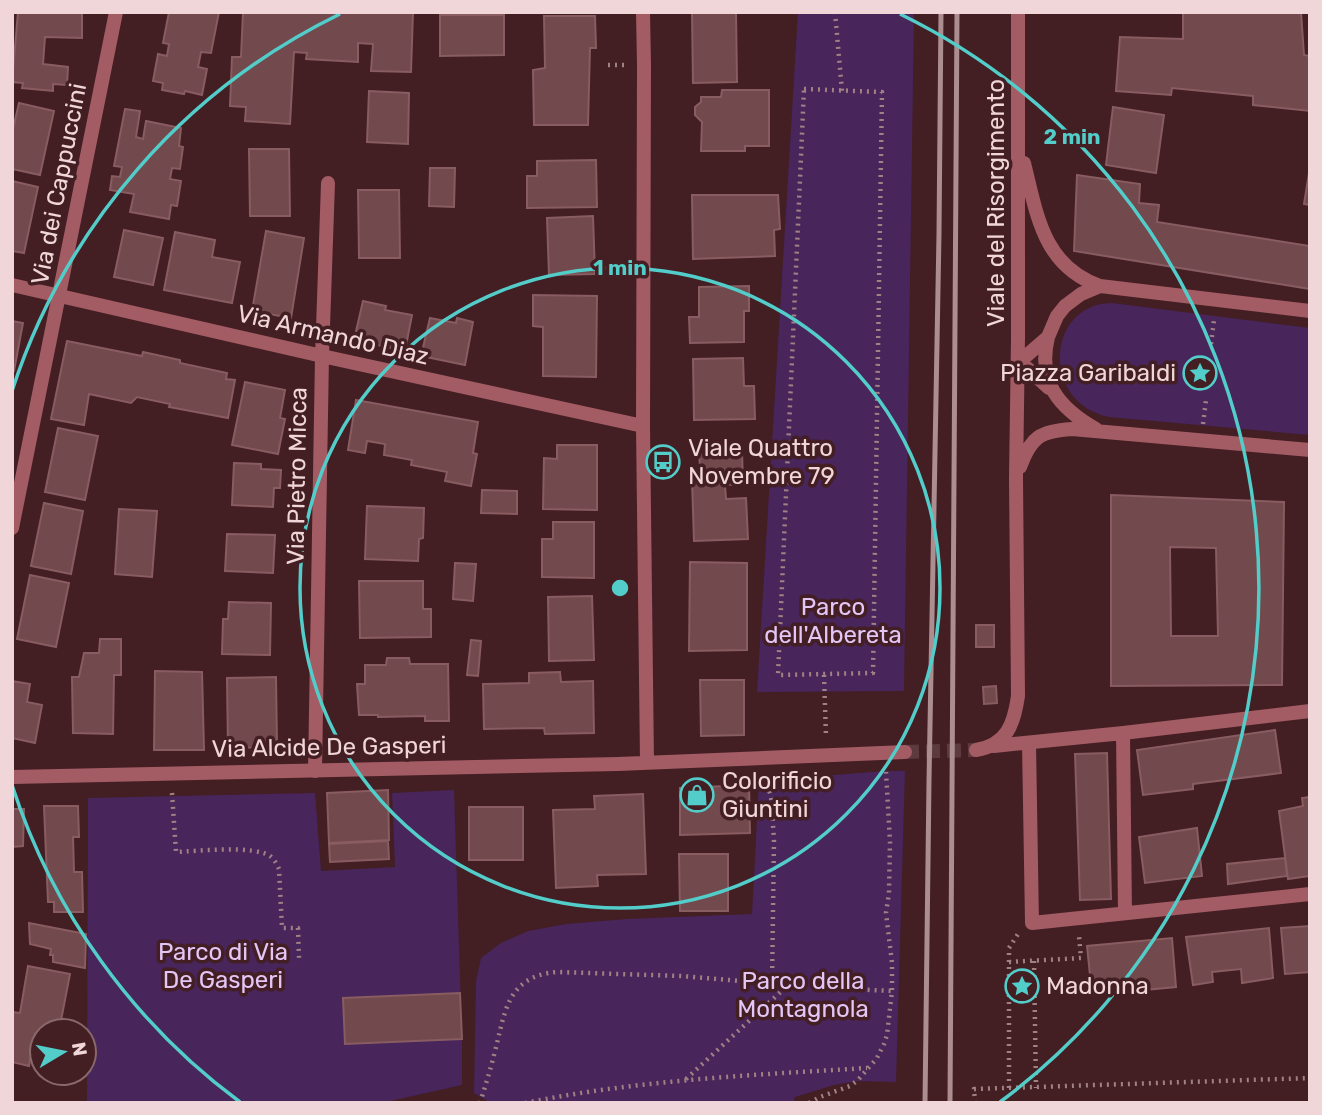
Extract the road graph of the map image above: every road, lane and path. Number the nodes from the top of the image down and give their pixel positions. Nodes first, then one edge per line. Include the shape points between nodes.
1 (116, 12) edge
2 (643, 12) edge
3 (835, 12) edge
4 (1018, 12) edge
5 (608, 65) dead end
6 (629, 65) dead end
7 (842, 91) junction
8 (1019, 146) junction
9 (328, 183) dead end
10 (12, 285) edge
11 (1100, 286) junction
12 (60, 296) junction
13 (1310, 311) edge
14 (1214, 316) dead end
15 (1048, 337) junction
16 (1211, 344) dead end
17 (322, 356) junction
18 (1018, 363) junction
19 (1054, 393) junction
20 (643, 426) junction
21 (1100, 431) junction
22 (1310, 450) edge
23 (1016, 478) junction
24 (12, 528) edge
25 (824, 675) junction
26 (1310, 711) edge
27 (1123, 733) junction
28 (1029, 743) junction
29 (994, 746) junction
30 (976, 750) tunnel mouth
31 (905, 752) tunnel mouth
32 (827, 755) junction
33 (647, 762) junction
34 (885, 768) dead end
35 (315, 771) junction
36 (12, 777) edge
37 (765, 777) dead end
38 (172, 793) dead end
39 (1310, 894) edge
40 (1125, 914) junction
41 (1079, 918) junction
42 (1032, 923) junction
43 (299, 958) dead end
44 (1034, 961) junction
45 (1009, 962) junction
46 (772, 984) junction
47 (788, 985) junction
48 (892, 991) junction
49 (867, 1068) junction
50 (1310, 1078) edge
51 (686, 1079) junction
52 (1036, 1087) junction
53 (1009, 1088) junction
54 (480, 1103) edge
55 (525, 1103) edge
56 (809, 1103) edge
57 (975, 1103) edge

1 - 12 street, Via dei Cappuccini
2 - 20 street
3 - 7 path
4 - 8 street, Viale del Risorgimento
5 - 6 path
7 - 25 path via 882,92 873,673
7 - 25 path via 804,89 778,675
8 - 11 street via 1049,244 1067,268
8 - 18 street, Viale del Risorgimento
9 - 17 street, Via Pietro Micca
10 - 12 street, Via Armando Diaz
11 - 13 street
11 - 15 street via 1065,306
12 - 17 street, Via Armando Diaz
12 - 24 street, Via dei Cappuccini
14 - 16 path
15 - 18 street
15 - 19 street via 1045,365
17 - 20 street, Via Armando Diaz
17 - 35 street, Via Pietro Micca
18 - 19 street
18 - 23 street, Viale del Risorgimento
19 - 21 street via 1068,411
20 - 33 street
21 - 22 street, Viale del Risorgimento
21 - 23 street, Viale del Risorgimento via 1054,431 1035,439
23 - 29 street, Viale del Risorgimento via 1018,696 1010,727
25 - 32 path
26 - 27 street
27 - 28 street
27 - 40 street
28 - 29 street
28 - 42 street
29 - 30 street
31 - 32 street, Via Alcide De Gasperi
32 - 33 street, Via Alcide De Gasperi
33 - 35 street, Via Alcide De Gasperi
34 - 48 path via 890,842 886,912
35 - 36 street, Via Alcide De Gasperi
37 - 46 path via 775,840
38 - 43 path via 176,852 248,850 276,862 282,928 298,928
39 - 40 street
40 - 41 street
41 - 42 street
41 - 44 path via 1081,958
42 - 45 path via 1009,948
44 - 45 path
44 - 52 path
45 - 53 path
46 - 47 path
46 - 54 path via 557,972 531,978 512,996 503,1013
47 - 48 path
47 - 51 path
48 - 49 path via 884,1044
49 - 51 path
49 - 56 path via 850,1086
50 - 52 path
51 - 55 path
52 - 53 path
53 - 57 path via 974,1089

